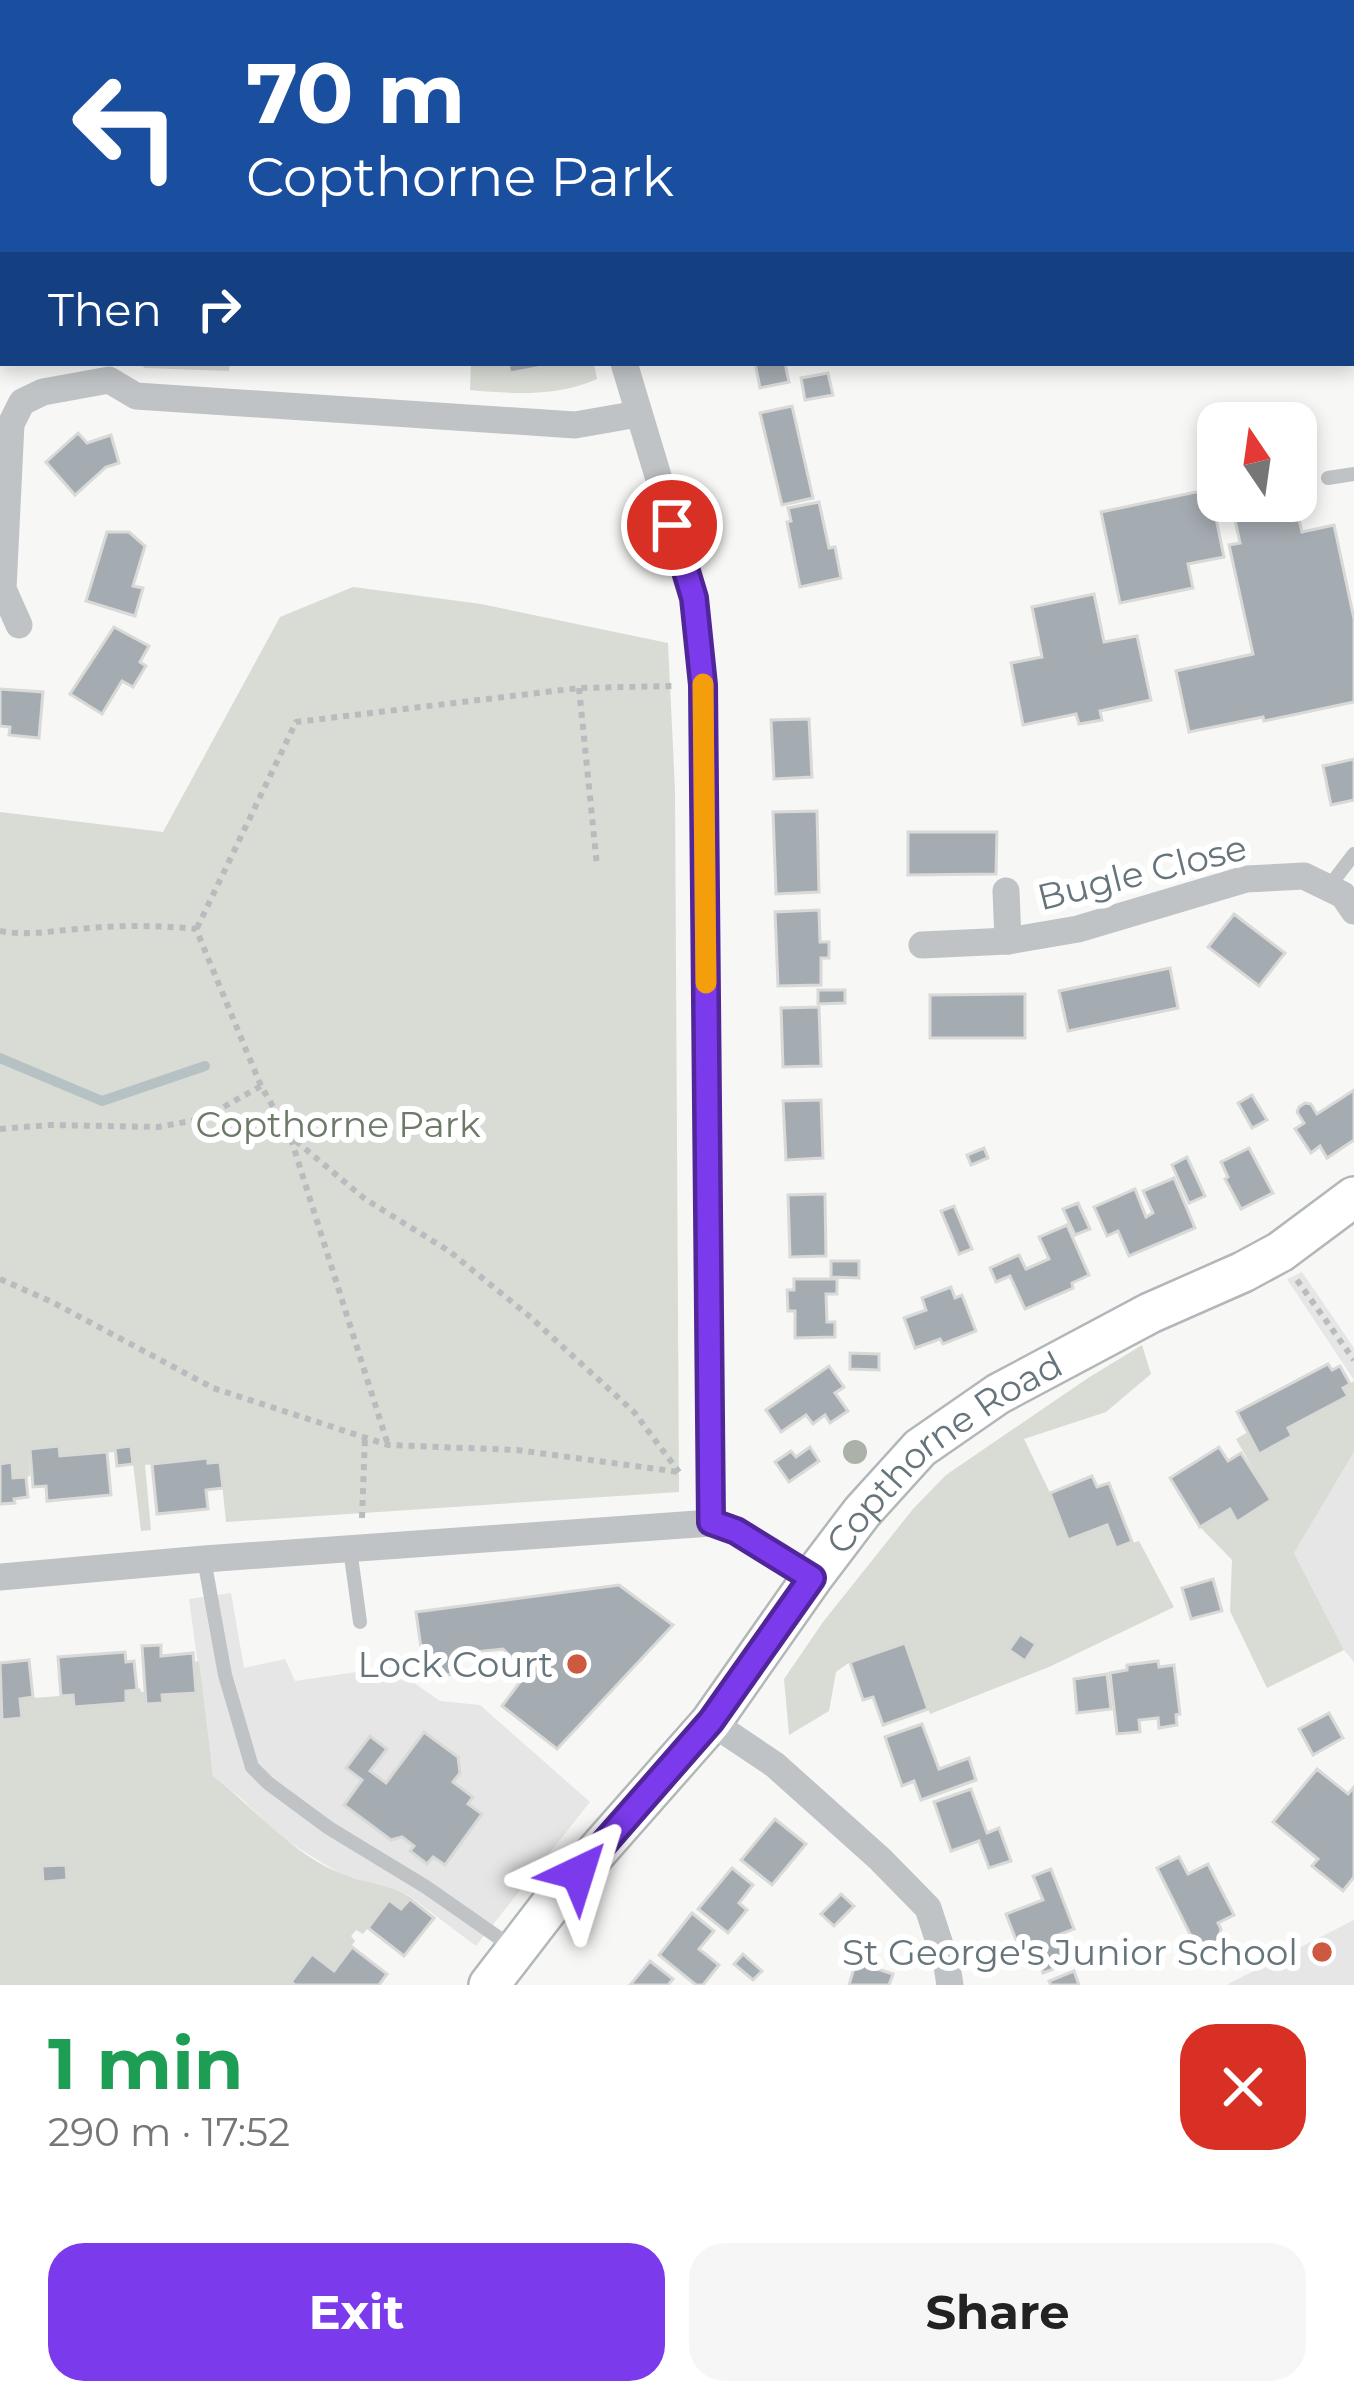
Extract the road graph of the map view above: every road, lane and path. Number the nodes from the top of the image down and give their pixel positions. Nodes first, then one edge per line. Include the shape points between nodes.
1 (625, 366) edge
2 (106, 372) edge
3 (638, 414) junction
4 (1354, 474) edge
5 (1328, 478) dead end
6 (19, 625) dead end
7 (703, 685) junction
8 (579, 688) junction
9 (1354, 854) edge
10 (597, 866) dead end
11 (1328, 888) junction
12 (1006, 891) dead end
13 (1354, 911) edge
14 (196, 929) junction
15 (0, 931) edge
16 (1008, 941) junction
17 (922, 945) dead end
18 (261, 1086) junction
19 (0, 1129) edge
20 (290, 1136) junction
21 (1354, 1197) edge
22 (0, 1279) edge
23 (1298, 1281) dead end
24 (1354, 1360) edge
25 (365, 1437) junction
26 (388, 1445) junction
27 (711, 1522) junction
28 (356, 1548) junction
29 (204, 1559) junction
30 (0, 1577) edge
31 (812, 1578) junction
32 (359, 1622) dead end
33 (711, 1721) junction
34 (516, 1949) junction
35 (489, 1985) edge
36 (950, 1985) edge

1 - 3 street
2 - 3 street via 136,396 575,425
2 - 6 street via 22,402 11,424 3,589
3 - 7 street via 694,598
4 - 5 lane
7 - 8 path
7 - 27 street
8 - 10 path
8 - 14 path via 296,722
9 - 11 lane
11 - 13 street
11 - 16 street, Bugle Close via 1304,876 1246,879 1078,929
12 - 16 street, Bugle Close
14 - 15 path
14 - 18 path
16 - 17 street, Bugle Close
18 - 19 path via 202,1119 158,1127
18 - 20 path
20 - 26 path
20 - 26 path via 528,1316 634,1412 679,1472 517,1450
21 - 31 main road, Copthorne Road via 1280,1252 1150,1313 955,1423 890,1479
22 - 25 path via 213,1388
23 - 24 path
25 - 26 path
25 - 28 path
27 - 28 street
27 - 31 street
28 - 29 street
28 - 32 lane
29 - 30 street
29 - 34 lane via 251,1767 328,1828
31 - 33 main road, Copthorne Road
33 - 34 main road, Copthorne Road
33 - 36 street via 775,1765 928,1908
34 - 35 main road, Copthorne Road

